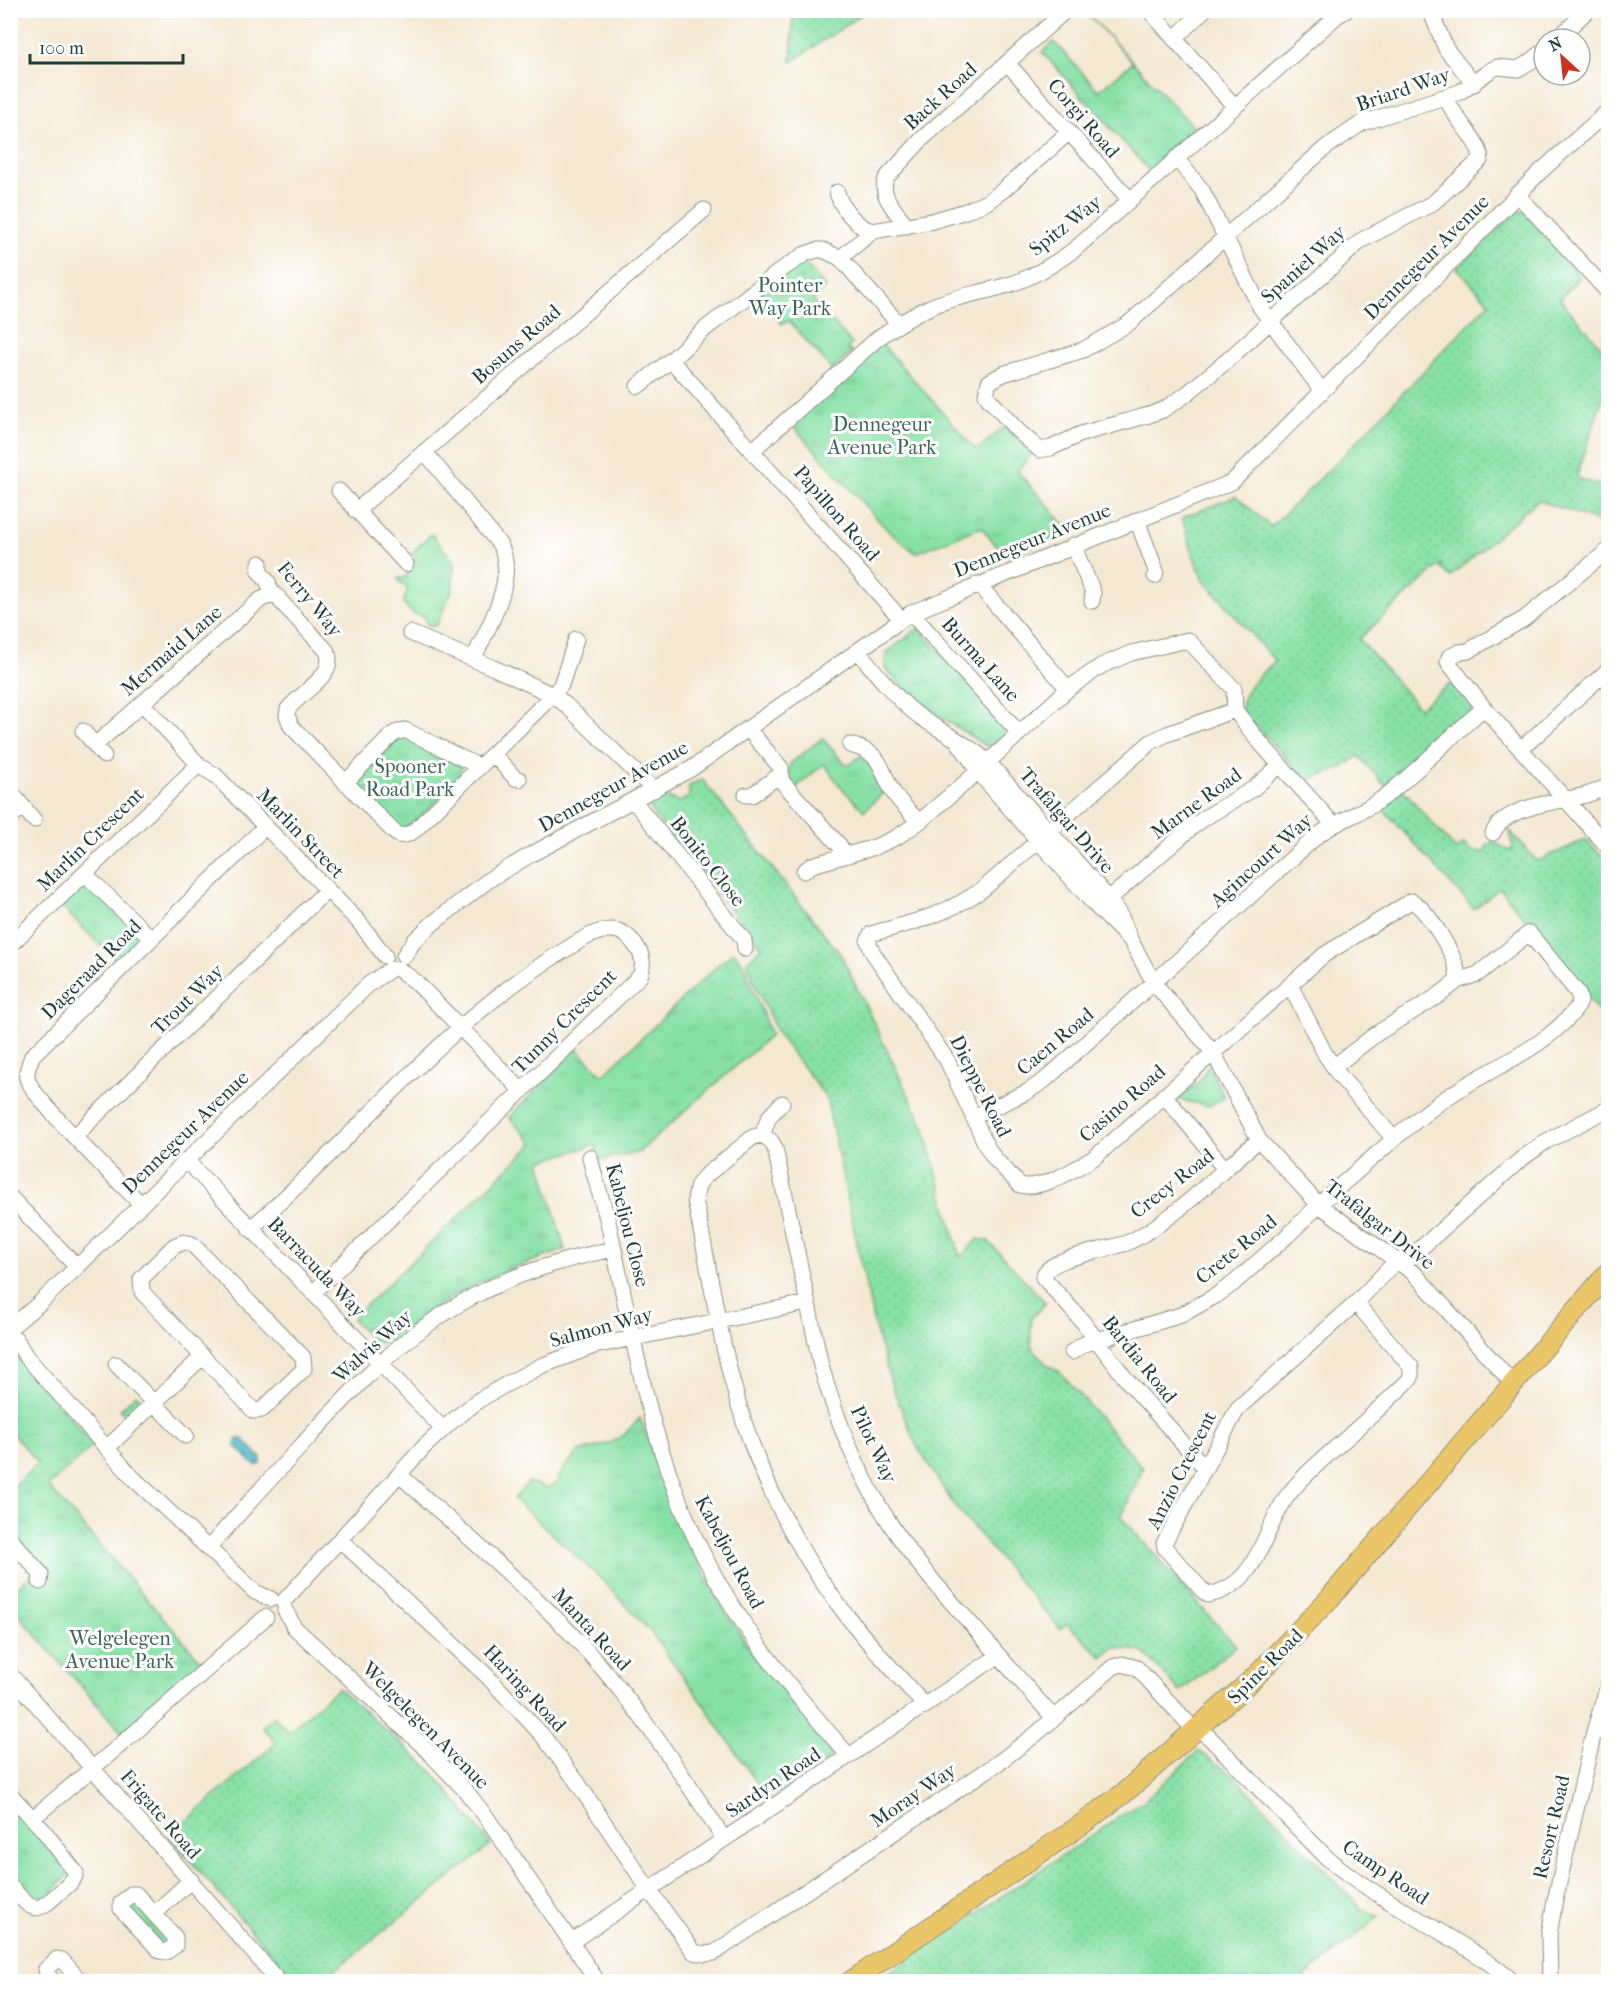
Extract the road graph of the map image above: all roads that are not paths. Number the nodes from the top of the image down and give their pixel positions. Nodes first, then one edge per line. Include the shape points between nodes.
1 (1066, 10) edge
2 (1149, 10) edge
3 (1204, 10) edge
4 (1347, 10) edge
5 (1430, 10) edge
6 (1581, 13) edge
7 (1568, 27) edge
8 (1174, 39) junction
9 (1532, 61) edge
10 (1007, 63) junction
11 (1474, 84) junction
12 (1446, 97) junction
13 (1235, 107) junction
14 (1608, 111) edge
15 (1068, 133) junction
16 (1176, 158) junction
17 (837, 192) dead end
18 (1517, 194) junction
19 (1130, 200) junction
20 (704, 210) dead end
21 (906, 226) junction
22 (873, 231) junction
23 (1225, 237) junction
24 (840, 258) junction
25 (1608, 292) edge
26 (1270, 322) junction
27 (899, 324) junction
28 (671, 360) junction
29 (638, 387) dead end
30 (1322, 391) junction
31 (753, 450) junction
32 (425, 452) junction
33 (339, 491) dead end
34 (356, 511) junction
35 (1137, 520) junction
36 (1073, 545) junction
37 (1608, 551) edge
38 (260, 563) dead end
39 (406, 564) dead end
40 (1155, 576) dead end
41 (978, 584) junction
42 (278, 597) junction
43 (1092, 601) dead end
44 (906, 616) junction
45 (410, 633) dead end
46 (576, 639) dead end
47 (858, 651) junction
48 (473, 659) junction
49 (1608, 670) edge
50 (1068, 689) junction
51 (553, 695) junction
52 (142, 703) junction
53 (1484, 708) junction
54 (1235, 710) junction
55 (748, 729) junction
56 (83, 731) dead end
57 (1019, 734) junction
58 (850, 745) dead end
59 (1521, 748) junction
60 (493, 754) junction
61 (1280, 765) junction
62 (200, 766) junction
63 (983, 766) junction
64 (480, 767) junction
65 (781, 774) junction
66 (519, 779) dead end
67 (345, 783) junction
68 (1608, 786) edge
69 (654, 790) junction
70 (746, 795) dead end
71 (1566, 799) junction
72 (634, 801) junction
73 (10, 818) edge
74 (34, 820) dead end
75 (919, 822) junction
76 (1333, 824) junction
77 (265, 826) junction
78 (1493, 832) dead end
79 (1043, 835) junction
80 (1608, 847) edge
81 (844, 856) junction
82 (804, 871) dead end
83 (85, 874) junction
84 (327, 890) junction
85 (1109, 899) junction
86 (151, 938) junction
87 (1131, 941) junction
88 (10, 945) edge
89 (745, 949) dead end
90 (394, 959) junction
91 (1457, 981) junction
92 (1154, 983) junction
93 (1290, 985) junction
94 (461, 1028) junction
95 (1213, 1052) junction
96 (1335, 1066) junction
97 (522, 1091) junction
98 (1164, 1095) junction
99 (782, 1103) dead end
100 (1608, 1109) edge
101 (973, 1117) junction
102 (762, 1135) junction
103 (75, 1136) junction
104 (1394, 1139) junction
105 (1259, 1140) junction
106 (590, 1157) dead end
107 (186, 1160) junction
108 (1225, 1169) junction
109 (1020, 1185) joint
110 (10, 1197) edge
111 (141, 1204) junction
112 (1319, 1205) junction
113 (250, 1229) junction
114 (614, 1249) junction
115 (1400, 1262) junction
116 (76, 1267) junction
117 (1608, 1273) edge
118 (1044, 1277) joint
119 (313, 1293) junction
120 (807, 1303) junction
121 (1356, 1303) junction
122 (719, 1321) junction
123 (12, 1337) edge
124 (632, 1338) junction
125 (1097, 1341) junction
126 (1072, 1352) dead end
127 (203, 1356) junction
128 (380, 1363) junction
129 (116, 1364) dead end
130 (1513, 1384) junction
131 (154, 1403) junction
132 (443, 1429) junction
133 (186, 1436) dead end
134 (107, 1448) junction
135 (1205, 1468) junction
136 (399, 1474) junction
137 (10, 1539) edge
138 (340, 1540) junction
139 (208, 1549) junction
140 (40, 1582) dead end
141 (274, 1609) junction
142 (998, 1656) junction
143 (10, 1674) edge
144 (1608, 1685) edge
145 (925, 1706) junction
146 (1054, 1718) junction
147 (1198, 1730) junction
148 (849, 1756) junction
149 (92, 1768) junction
150 (10, 1794) edge
151 (33, 1818) junction
152 (724, 1839) junction
153 (191, 1880) junction
154 (10, 1886) edge
155 (650, 1890) junction
156 (154, 1914) dead end
157 (571, 1942) junction
158 (1548, 1965) junction
159 (54, 1982) edge
160 (81, 1982) edge
161 (279, 1982) edge
162 (598, 1982) edge
163 (850, 1982) edge
164 (1514, 1982) edge
165 (1538, 1982) edge
166 (1550, 1982) edge

1 - 10 street, Back Road
2 - 8 street
3 - 8 street
4 - 13 street, Spitz Way
5 - 11 street, Briard Way via 1446,49
6 - 7 street
8 - 13 street
9 - 11 street via 1518,69 1497,67
10 - 15 street, Corgi Road
10 - 21 street, Back Road via 922,139 887,177 885,194
11 - 12 street, Briard Way
12 - 23 street, Briard Way via 1362,123 1325,148
12 - 26 street, Spaniel Way via 1452,112 1482,152 1480,160 1433,203 1362,240
13 - 16 street, Spitz Way
14 - 18 street, Dennegeur Avenue
15 - 19 street, Corgi Road
15 - 21 street via 987,202
16 - 19 street, Spitz Way
16 - 23 street via 1198,184
17 - 22 street via 844,207 862,227
18 - 25 street
18 - 30 street, Dennegeur Avenue
19 - 27 street, Spitz Way via 1054,264 1016,283 929,308
20 - 32 street, Bosuns Road
21 - 22 street
22 - 24 street
23 - 26 street
23 - 26 street, Briard Way via 1122,328 1083,350 998,376 989,382 988,398 1033,446 1040,450 1050,448 1081,434 1163,410
24 - 27 street
24 - 28 street via 823,250 799,257 705,328
26 - 30 street
27 - 31 street, Spitz Way via 878,338
28 - 29 street
28 - 31 street, Papillon Road
30 - 35 street, Dennegeur Avenue via 1232,482
31 - 44 street, Papillon Road
32 - 34 street, Bosuns Road
32 - 48 street via 500,545 506,562 501,592
33 - 34 street
34 - 39 street
35 - 36 street, Dennegeur Avenue
35 - 40 street
36 - 41 street, Dennegeur Avenue
36 - 43 street via 1093,592
37 - 53 street via 1524,619 1468,651 1449,657 1448,664
38 - 42 street, Ferry Way via 259,572
41 - 44 street, Dennegeur Avenue
41 - 50 street
42 - 52 street, Mermaid Lane via 260,600
42 - 67 street, Ferry Way via 326,650 330,663 328,671 291,705 287,715 296,733
44 - 47 street, Dennegeur Avenue
44 - 57 street, Burma Lane
45 - 48 street
46 - 51 street via 561,685
47 - 55 street, Dennegeur Avenue
47 - 63 street, Trafalgar Drive via 914,712 969,746
48 - 51 street
49 - 59 street
50 - 54 street via 1101,666 1131,653 1188,640 1234,689
50 - 57 street
51 - 60 street
51 - 69 street
52 - 56 street, Mermaid Lane via 100,751
52 - 62 street, Marlin Street
53 - 59 street
53 - 76 street, Agincourt Way via 1388,795
54 - 61 street
54 - 79 street via 1151,742
55 - 65 street via 778,763
55 - 69 street, Dennegeur Avenue via 692,769
57 - 63 street
58 - 75 street via 866,749 877,760 895,795
59 - 71 street
60 - 64 street
60 - 66 street
61 - 76 street
61 - 85 street, Marne Road via 1253,789 1191,828
62 - 77 street, Marlin Street via 215,775
62 - 83 street, Marlin Crescent
63 - 75 street
63 - 79 street, Trafalgar Drive
64 - 67 street via 405,730 389,738
64 - 67 street via 406,836 396,835
65 - 70 street via 752,795
65 - 81 street via 784,784 840,846
68 - 71 street
69 - 72 street, Dennegeur Avenue
71 - 78 street via 1516,813 1496,825
71 - 80 street
72 - 89 street, Bonito Close via 744,940
72 - 90 street, Dennegeur Avenue via 490,879
73 - 74 street via 19,802
75 - 81 street via 897,837
76 - 92 street, Agincourt Way
77 - 84 street, Marlin Street
77 - 86 street, Dageraad Road
79 - 85 street, Trafalgar Drive
79 - 87 street, Trafalgar Drive via 1106,917
79 - 101 street, Dieppe Road via 969,899 927,919 872,934 867,944 941,1049
81 - 82 street
83 - 86 street
83 - 88 street, Marlin Crescent
84 - 90 street, Marlin Street
84 - 103 street, Trout Way
85 - 87 street, Trafalgar Drive
86 - 103 street, Dageraad Road via 32,1056 27,1079
87 - 92 street, Trafalgar Drive
90 - 94 street, Marlin Street
90 - 107 street, Dennegeur Avenue
91 - 93 street, Casino Road via 1457,968 1443,940 1411,901 1324,955
91 - 96 street
91 - 104 street, Crete Road via 1478,974 1529,933 1578,993 1580,1001 1551,1033 1449,1096
92 - 95 street, Trafalgar Drive
92 - 101 street, Caen Road via 1045,1080
93 - 95 street, Casino Road
93 - 96 street
94 - 97 street, Marlin Street
94 - 97 street, Tunny Crescent via 498,994 581,940 606,930 627,935 642,958 640,976
94 - 113 street, Tunny Crescent
95 - 98 street, Casino Road
95 - 105 street, Trafalgar Drive
96 - 104 street via 1346,1085
97 - 119 street, Tunny Crescent
98 - 108 street
98 - 109 street, Casino Road via 1095,1157 1068,1173 1027,1187
99 - 102 street via 769,1117
100 - 115 street, Anzio Crescent via 1545,1142 1520,1160
101 - 109 street, Dieppe Road via 991,1153
102 - 120 street, Pilot Way via 771,1141 779,1161
102 - 122 street via 745,1142 704,1178 696,1192
103 - 111 street, Dageraad Road
104 - 112 street, Crete Road
105 - 108 street, Crecy Road
105 - 112 street, Trafalgar Drive
106 - 114 street, Kabeljou Close
107 - 111 street, Dennegeur Avenue
107 - 113 street, Barracuda Way
108 - 118 street, Crecy Road via 1146,1233 1110,1249 1065,1259 1048,1268
110 - 116 street
111 - 116 street, Dennegeur Avenue
112 - 115 street, Trafalgar Drive
112 - 125 street, Crete Road via 1216,1295 1181,1315
113 - 119 street, Barracuda Way
114 - 124 street, Kabeljou Close
114 - 128 street, Walvis Way via 550,1264 498,1284 428,1324
115 - 121 street, Anzio Crescent
115 - 130 street, Trafalgar Drive
116 - 123 street, Dennegeur Avenue via 25,1317
117 - 130 main road, Spine Road
118 - 125 street, Bardia Road
119 - 128 street, Barracuda Way
120 - 122 street, Salmon Way
120 - 142 street, Pilot Way via 831,1399 872,1492 916,1562
121 - 135 street, Anzio Crescent via 1238,1408
121 - 135 street, Anzio Crescent via 1411,1367 1411,1378 1297,1484 1277,1514 1259,1555 1242,1577 1230,1588 1208,1595 1164,1543
122 - 124 street, Salmon Way
122 - 145 street via 752,1444 765,1478 805,1554 846,1615
123 - 134 street, Welgelegen Avenue
124 - 132 street, Salmon Way via 594,1346 541,1366 479,1400
124 - 148 street, Kabeljou Road via 664,1463 703,1555 784,1682
125 - 126 street, Crete Road
125 - 135 street, Bardia Road
127 - 127 street via 140,1287 141,1280 174,1246 183,1242 192,1244 306,1365 257,1411
127 - 131 street
128 - 132 street, Barracuda Way
128 - 139 street, Walvis Way
129 - 131 street
130 - 147 main road, Spine Road via 1286,1647
131 - 133 street
131 - 134 street
132 - 136 street, Salmon Way
134 - 139 street, Welgelegen Avenue
136 - 138 street, Salmon Way
136 - 152 street, Manta Road via 588,1652 637,1712
137 - 140 street via 41,1574
138 - 141 street, Salmon Way
138 - 155 street, Haring Road via 486,1675 543,1736
139 - 141 street, Welgelegen Avenue
141 - 149 street, Salmon Way
141 - 157 street, Welgelegen Avenue via 423,1746 465,1790
142 - 145 street, Sardyn Road
142 - 146 street, Pilot Way
143 - 149 street, Frigate Road
144 - 158 street, Resort Road via 1555,1900
145 - 148 street, Sardyn Road
146 - 147 street, Moray Way via 1113,1667 1129,1664
146 - 155 street, Moray Way via 998,1763 714,1953 694,1952
147 - 163 main road, Spine Road via 1081,1825
147 - 164 street, Camp Road via 1346,1874
148 - 152 street, Sardyn Road
149 - 151 street, Salmon Way
149 - 153 street, Frigate Road
150 - 151 street
151 - 154 street via 74,1868 75,1878 44,1907 38,1908 28,1905
152 - 155 street, Sardyn Road
153 - 156 street
153 - 161 street, Frigate Road
155 - 157 street, Sardyn Road
157 - 162 street, Welgelegen Avenue
158 - 165 street
158 - 166 street, Resort Road
159 - 160 street via 46,1969 57,1959

